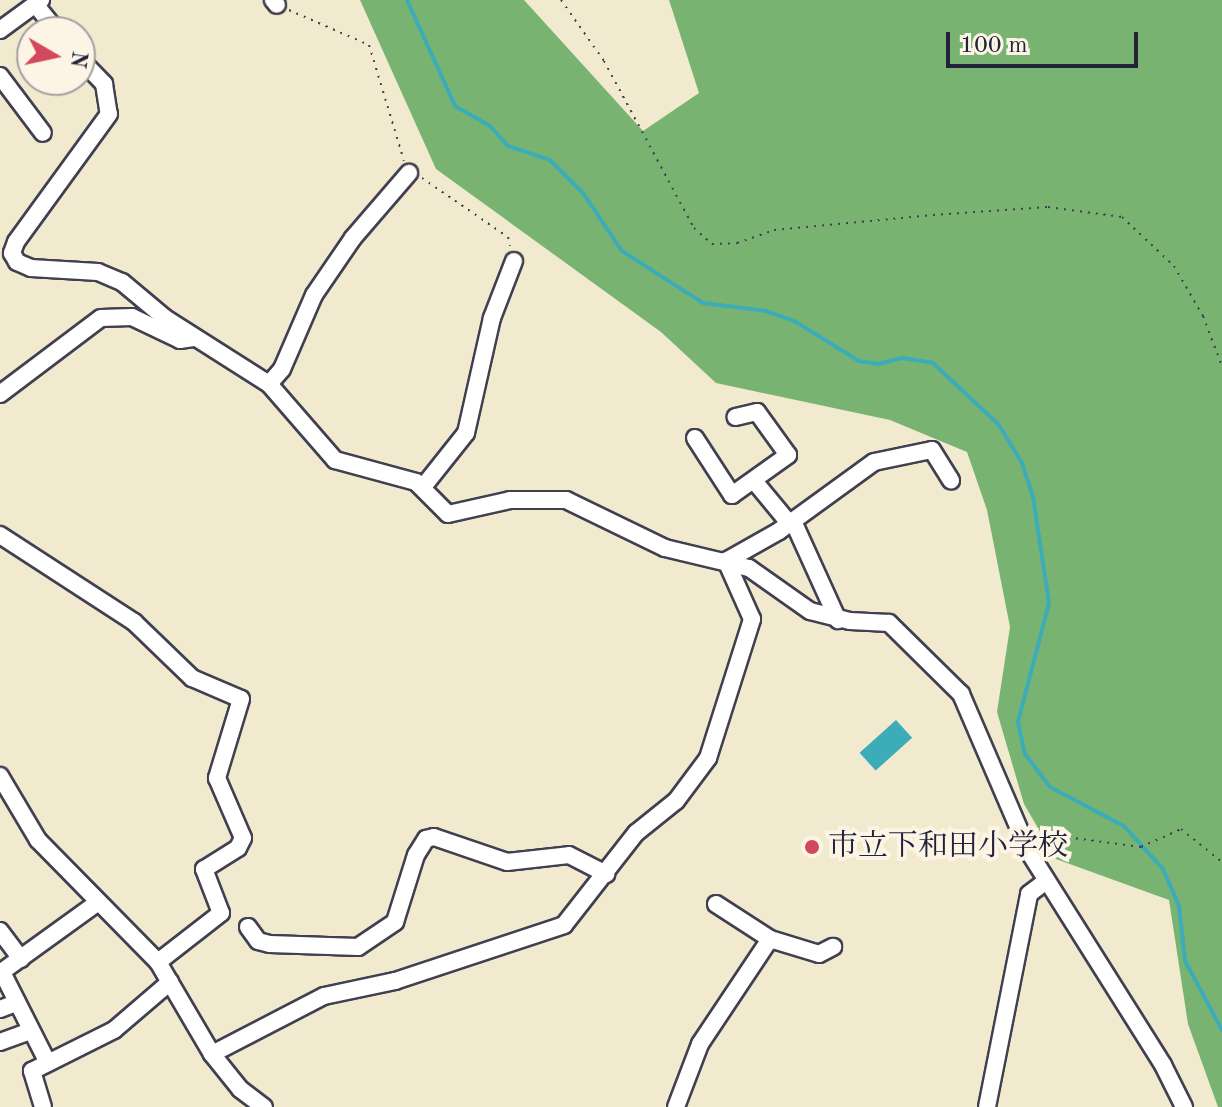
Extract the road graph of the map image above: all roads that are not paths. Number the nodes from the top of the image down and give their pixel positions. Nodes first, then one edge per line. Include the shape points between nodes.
1 (38, 2) edge
2 (0, 30) edge
3 (0, 76) edge
4 (96, 76) edge
5 (43, 133) dead end
6 (409, 173) road end
7 (514, 261) road end
8 (197, 337) junction
9 (269, 384) junction
10 (0, 394) edge
11 (736, 417) dead end
12 (695, 438) dead end
13 (951, 481) dead end
14 (755, 482) junction
15 (423, 487) junction
16 (791, 522) junction
17 (0, 535) edge
18 (726, 561) junction
19 (838, 620) junction
20 (0, 776) edge
21 (606, 874) junction
22 (1045, 882) junction
23 (97, 903) junction
24 (716, 904) dead end
25 (248, 927) dead end
26 (0, 931) edge
27 (770, 939) junction
28 (833, 947) dead end
29 (21, 959) junction
30 (158, 962) junction
31 (1, 973) edge
32 (170, 982) junction
33 (8, 1006) edge
34 (31, 1031) junction
35 (0, 1042) edge
36 (212, 1054) junction
37 (47, 1061) junction
38 (43, 1107) edge
39 (264, 1107) edge
40 (676, 1107) edge
41 (987, 1107) edge
42 (1184, 1107) edge

1 - 2 street
3 - 5 street
4 - 8 street via 104,84 109,114 16,242 13,258 31,268 82,269 115,279
6 - 9 street via 363,225 314,295 282,369
7 - 15 street via 492,318 466,433
8 - 9 street
8 - 10 street via 180,340 132,317 101,318
9 - 15 street via 335,460 396,474
11 - 14 street via 757,412 788,455
12 - 14 street via 732,495
13 - 16 street via 932,450 874,462
14 - 16 street
15 - 18 street via 448,514 510,500 566,500 665,548
16 - 18 street
16 - 19 street
17 - 30 street via 134,622 192,678 241,699 217,778 243,838 238,848 204,869 221,913
18 - 19 street via 749,568 810,611
18 - 21 street via 752,619 711,749 693,782 636,833
19 - 22 street via 889,623 949,678
20 - 23 street via 38,840
21 - 25 street via 569,855 507,862 434,837 426,839 416,855 395,922 358,947 270,944 258,941
21 - 36 street via 564,925 395,981 324,996
22 - 41 street via 1029,894
22 - 42 street via 1163,1065
23 - 29 street
23 - 30 street
24 - 27 street
26 - 29 street
27 - 28 street via 819,954
27 - 40 street via 700,1044
29 - 31 street
30 - 32 street
31 - 33 street
32 - 36 street
32 - 37 street via 114,1030
33 - 34 street
34 - 35 street
34 - 37 street
36 - 39 street via 240,1089
37 - 38 street via 30,1078

